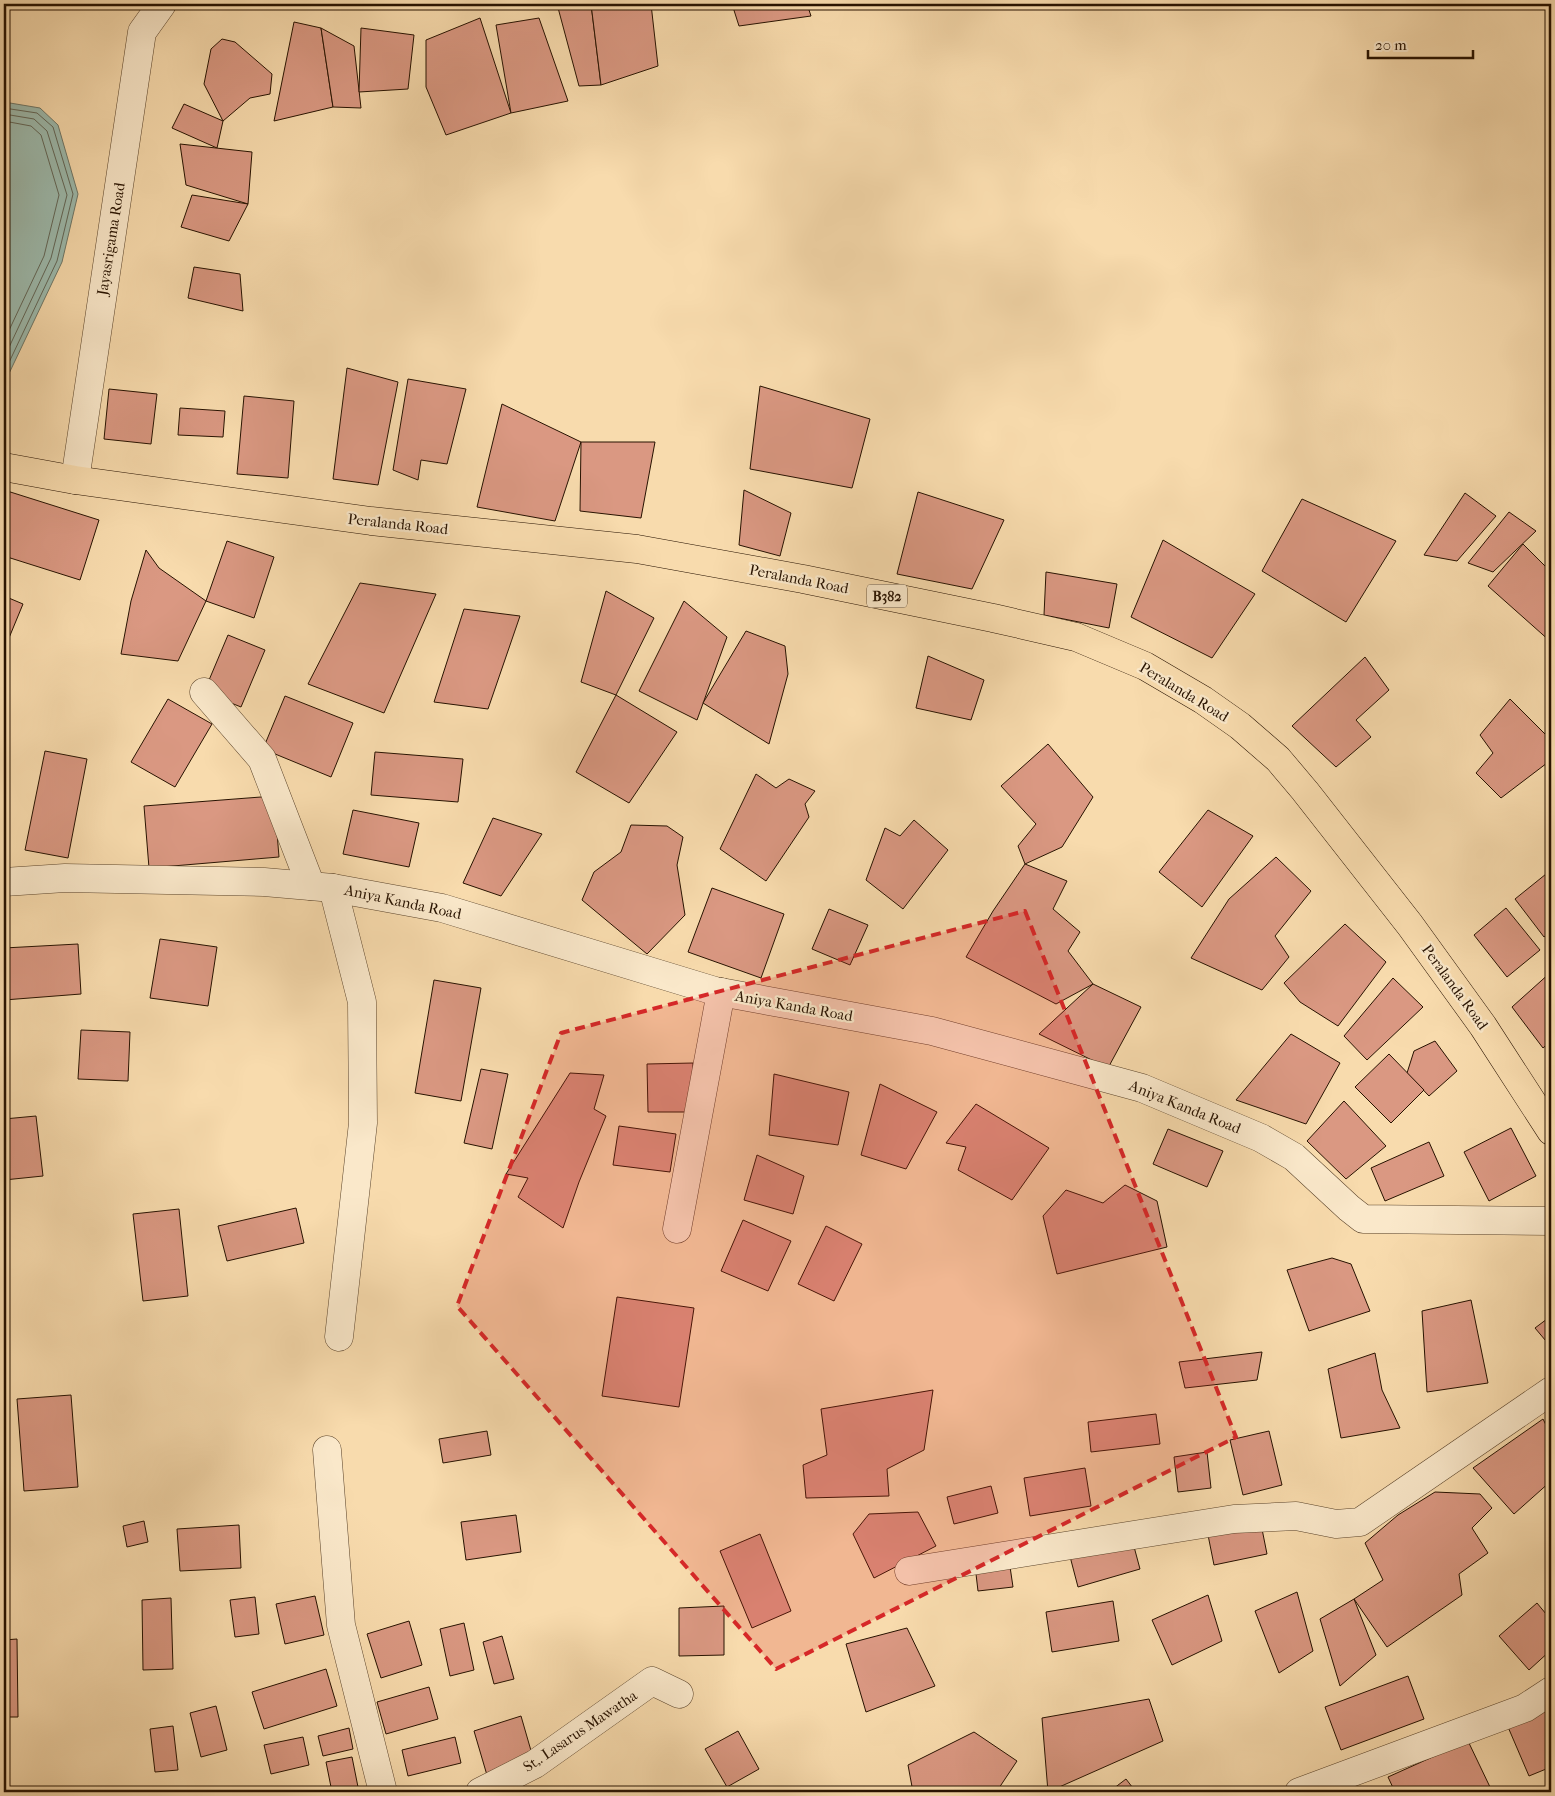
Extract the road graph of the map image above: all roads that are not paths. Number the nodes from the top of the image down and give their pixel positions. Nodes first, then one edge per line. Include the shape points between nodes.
1 (162, 4) edge
2 (4, 468) edge
3 (75, 480) junction
4 (204, 692) dead end
5 (4, 882) edge
6 (322, 887) junction
7 (721, 992) junction
8 (1551, 1131) edge
9 (1551, 1221) edge
10 (677, 1229) dead end
11 (339, 1337) dead end
12 (1551, 1391) edge
13 (327, 1450) dead end
14 (909, 1571) dead end
15 (1551, 1691) edge
16 (679, 1694) dead end
17 (383, 1792) edge
18 (480, 1792) edge
19 (1299, 1792) edge

1 - 3 street, Jayasrigama Road via 142,32
2 - 3 main road, Peralanda Road / B382
3 - 8 main road, Peralanda Road / B382 via 370,521 637,549 1030,626 1076,637 1145,666 1204,700 1278,758 1410,925 1483,1026
4 - 6 street via 262,759
5 - 6 street, Aniya Kanda Road via 65,878 264,882
6 - 7 street, Aniya Kanda Road via 442,908
6 - 11 street via 362,1002 363,1123
7 - 9 street, Aniya Kanda Road via 932,1031 1142,1088 1261,1138 1294,1157 1363,1219
7 - 10 street
12 - 14 street via 1360,1522 1336,1524 1296,1516 1234,1519
13 - 17 street via 341,1625
15 - 19 street via 1525,1708
16 - 18 street, St,. Lasarus Mawatha via 652,1681 535,1764

